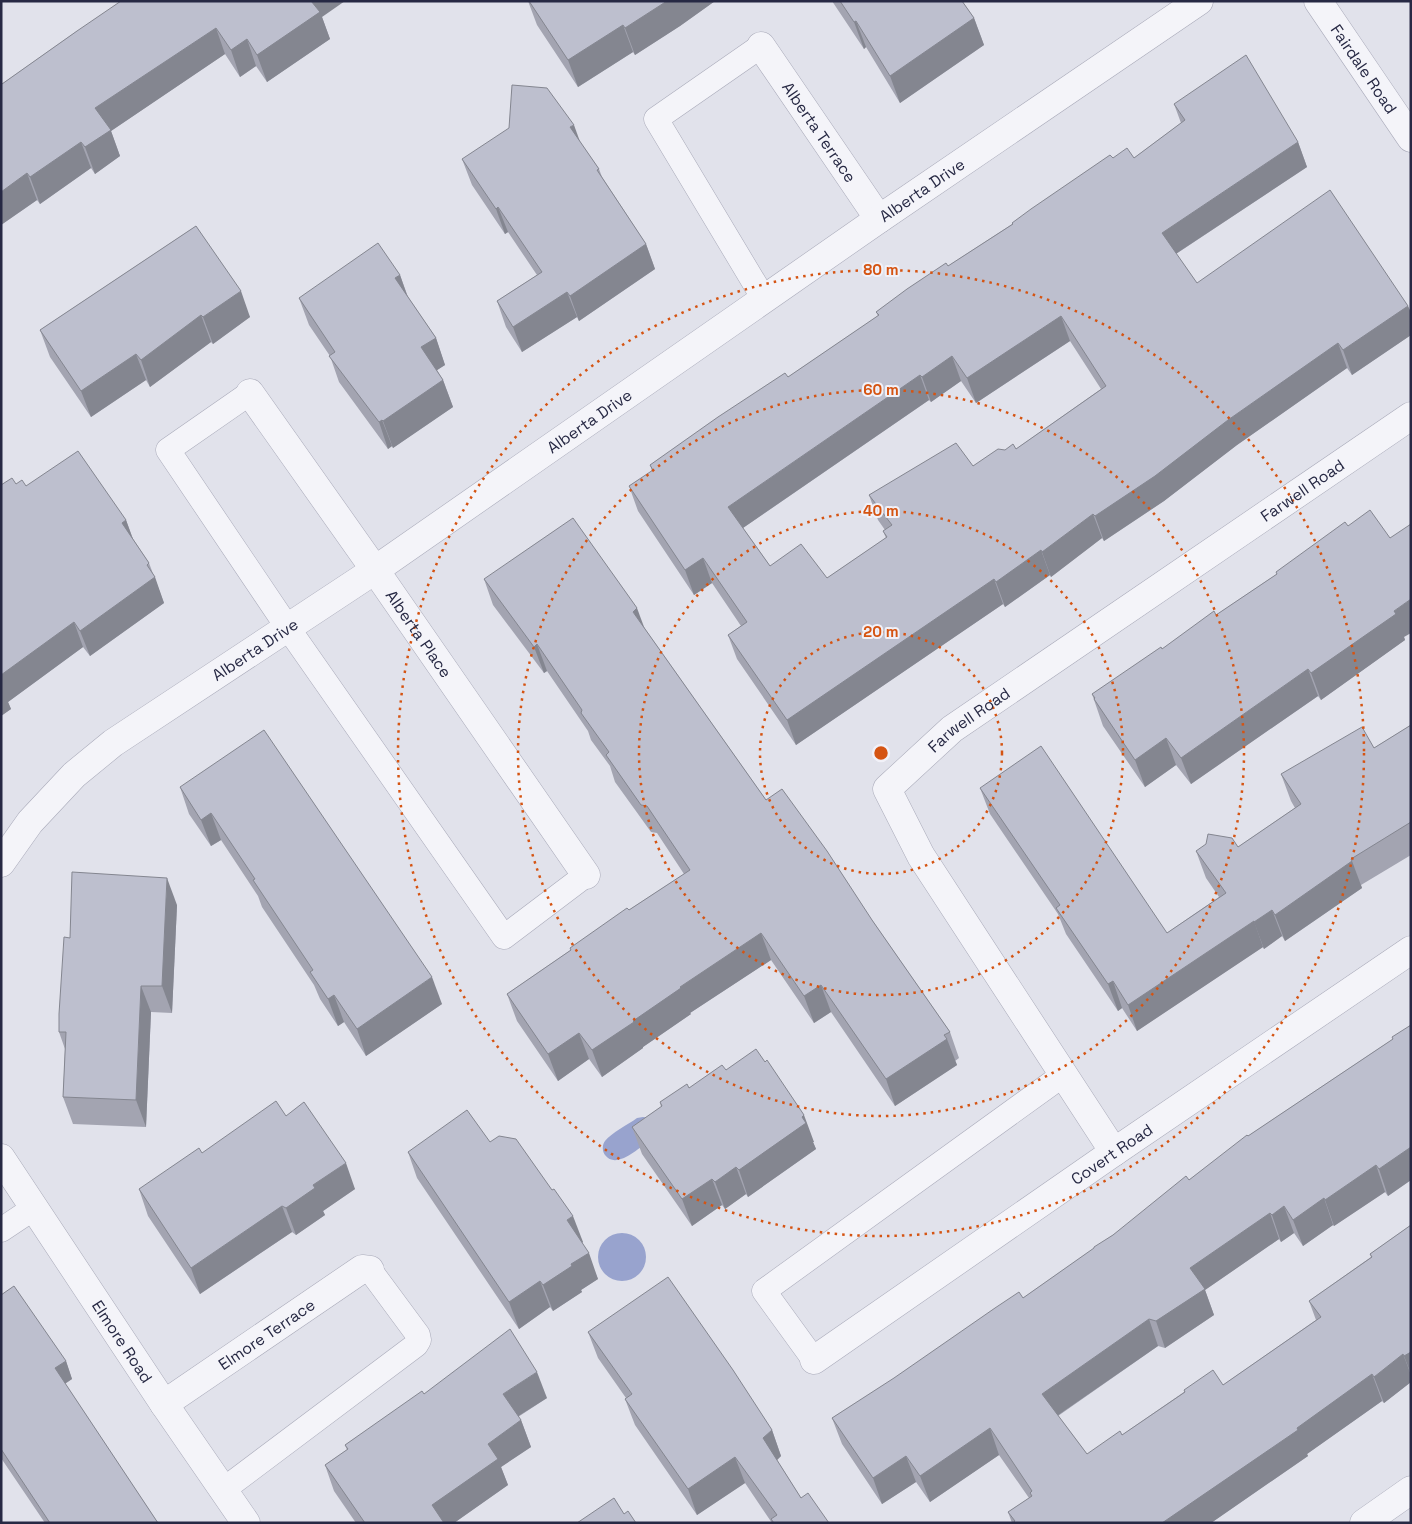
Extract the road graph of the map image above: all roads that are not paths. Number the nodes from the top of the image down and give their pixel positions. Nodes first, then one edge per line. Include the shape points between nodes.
1 (1199, 1) edge
2 (1318, 1) edge
3 (761, 46) joint
4 (1411, 138) edge
5 (879, 219) junction
6 (764, 299) junction
7 (250, 394) joint
8 (1411, 416) edge
9 (375, 570) junction
10 (288, 628) junction
11 (1, 862) edge
12 (586, 875) joint
13 (1411, 950) edge
14 (1063, 1074) junction
15 (1114, 1152) junction
16 (1, 1158) edge
17 (34, 1208) junction
18 (1, 1230) edge
19 (370, 1270) joint
20 (814, 1360) joint
21 (164, 1404) junction
22 (223, 1490) junction
23 (1411, 1490) edge
24 (246, 1523) edge
25 (1364, 1523) edge

1 - 5 street, Alberta Drive
2 - 4 street, Fairdale Road
3 - 5 street, Alberta Terrace
3 - 6 lane via 656,120
5 - 6 street, Alberta Drive
6 - 9 street, Alberta Drive
7 - 9 street, Alberta Place
7 - 10 lane via 168,450
8 - 14 street, Farwell Road via 952,730 887,788 921,856
9 - 10 street, Alberta Drive
9 - 12 street, Alberta Place
10 - 11 street, Alberta Drive via 113,743 74,775 30,822
10 - 12 lane via 504,937
13 - 15 street, Covert Road
14 - 15 street, Farwell Road
14 - 20 lane via 764,1291
15 - 20 street, Covert Road
16 - 17 street, Elmore Road
17 - 18 lane
17 - 21 street, Elmore Road
19 - 21 street, Elmore Terrace via 362,1269
19 - 22 lane via 418,1335 416,1345
21 - 22 street, Elmore Road
22 - 24 street, Elmore Road
23 - 25 street

